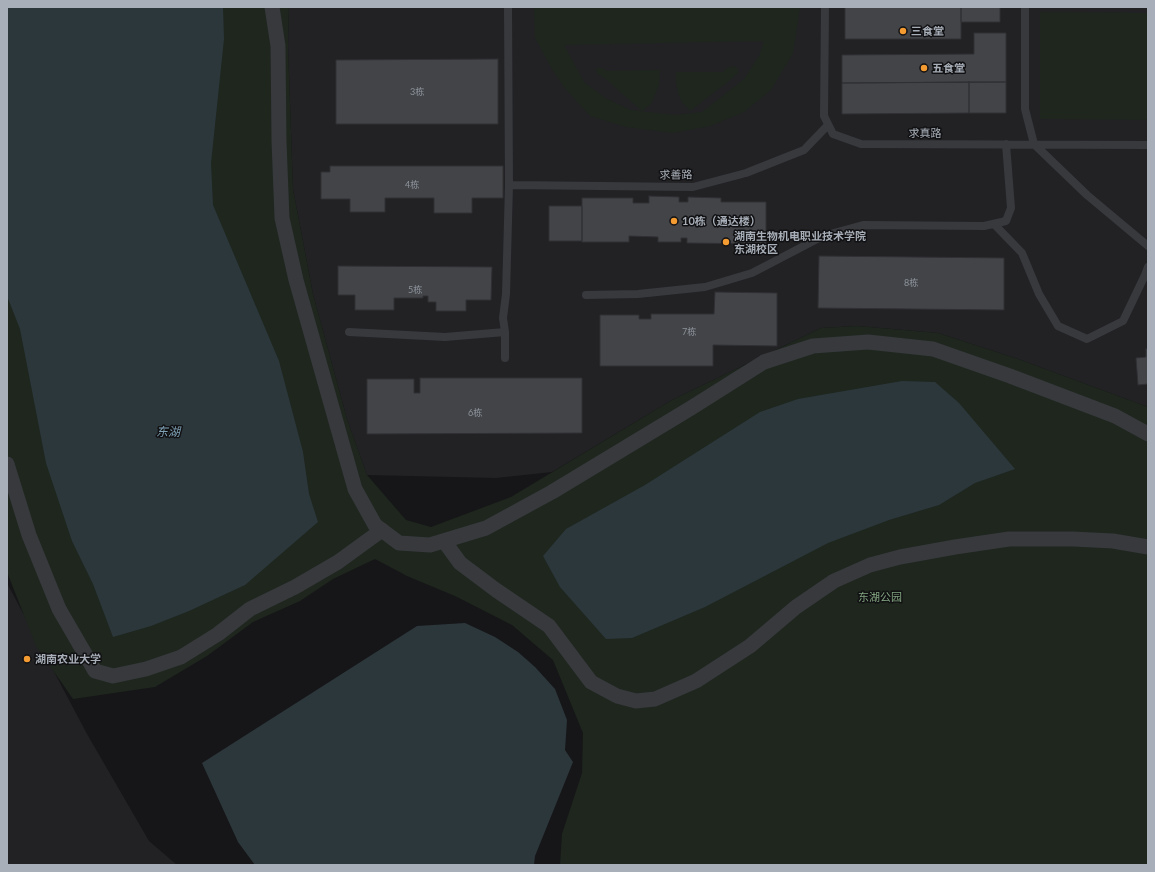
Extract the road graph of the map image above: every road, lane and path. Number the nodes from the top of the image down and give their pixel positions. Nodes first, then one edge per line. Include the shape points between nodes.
1 (272, 7) edge
2 (508, 7) edge
3 (825, 7) edge
4 (1025, 7) edge
5 (828, 125) junction
6 (1006, 144) junction
7 (1034, 144) junction
8 (1148, 145) edge
9 (509, 185) junction
10 (994, 224) junction
11 (1148, 246) edge
12 (1147, 271) edge
13 (1148, 287) edge
14 (586, 294) dead end
15 (349, 332) dead end
16 (505, 332) junction
17 (505, 358) dead end
18 (1148, 434) edge
19 (7, 464) edge
20 (382, 530) junction
21 (444, 541) junction
22 (1148, 547) edge

1 - 20 street via 278,46 282,218 296,280 355,489 375,525
2 - 9 lane
3 - 5 lane via 824,116
4 - 7 lane via 1025,109
5 - 6 lane, 求真路 via 833,134 861,144
5 - 9 lane, 求善路 via 804,150 746,173 693,186
6 - 7 lane, 求真路
6 - 10 lane via 1011,208 1006,220
7 - 8 lane, 求真路
7 - 11 lane via 1087,195
9 - 16 lane
10 - 12 lane via 1022,253 1039,294 1058,326 1087,339 1123,321
10 - 14 lane via 863,224 823,236 752,273 705,287 638,294
12 - 13 lane
15 - 16 lane via 445,337
16 - 17 lane
18 - 21 street via 1115,416 933,349 868,342 813,346 764,362 552,492 486,528
19 - 20 street via 30,535 59,609 95,671 113,676 146,669 181,657 218,634 250,609 302,584
20 - 21 street via 399,543 430,546
21 - 22 street via 460,563 549,626 591,682 617,696 636,701 655,699 696,681 750,646 796,607 834,582 870,565 900,557 1009,539 1113,541

